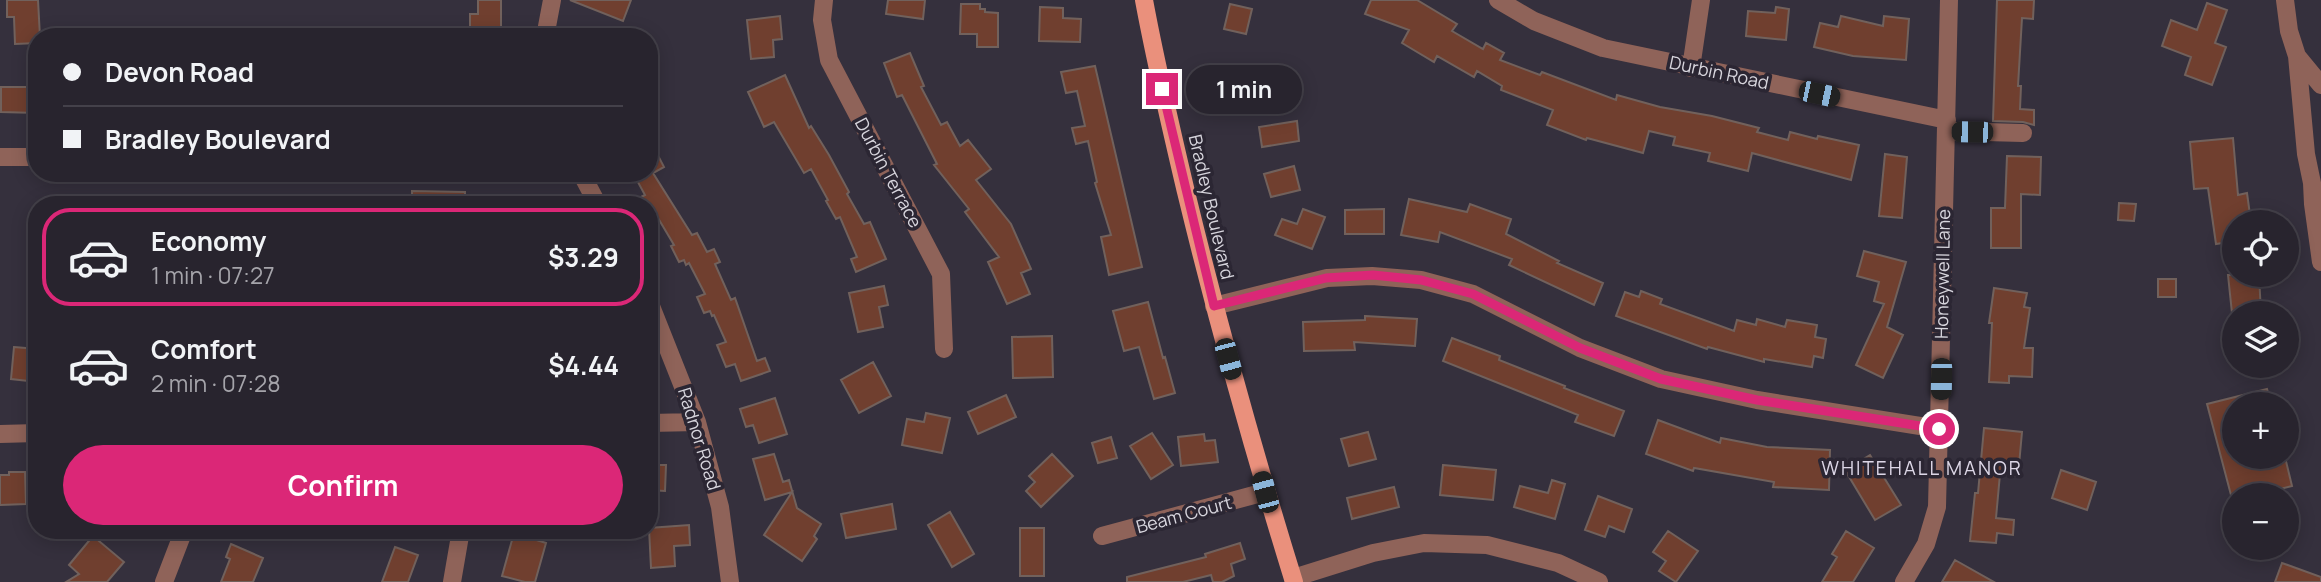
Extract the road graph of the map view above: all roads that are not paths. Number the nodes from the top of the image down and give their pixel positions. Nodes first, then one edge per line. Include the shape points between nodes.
1 (552, 0) edge
2 (824, 0) edge
3 (1144, 0) edge
4 (1499, 0) edge
5 (1702, 0) edge
6 (1949, 0) edge
7 (2285, 0) edge
8 (547, 28) edge
9 (2297, 55) junction
10 (1691, 68) junction
11 (2321, 85) edge
12 (1947, 125) junction
13 (2023, 133) dead end
14 (0, 157) edge
15 (28, 157) edge
16 (2317, 178) edge
17 (2321, 262) edge
18 (1214, 306) junction
19 (658, 324) edge
20 (944, 349) dead end
21 (697, 422) junction
22 (658, 423) edge
23 (1939, 429) junction
24 (28, 433) edge
25 (0, 434) edge
26 (1265, 492) junction
27 (1102, 536) dead end
28 (181, 539) edge
29 (459, 539) edge
30 (1293, 580) edge
31 (164, 582) edge
32 (452, 582) edge
33 (730, 582) edge
34 (1599, 582) edge
35 (1904, 582) edge

1 - 8 street
2 - 20 street, Durbin Terrace via 822,20 829,60 941,274
3 - 18 main road, Bradley Boulevard
4 - 10 street, Durbin Road via 1534,21 1603,48
5 - 10 street
6 - 12 street, Honeywell Lane
7 - 9 street
9 - 11 street
9 - 16 street via 2306,154
10 - 12 street, Durbin Road
12 - 13 street, Durbin Road
12 - 23 street, Honeywell Lane
14 - 15 street
16 - 17 street via 2313,204
18 - 23 street via 1326,278 1373,275 1421,280 1473,294 1580,348 1661,379 1757,400
18 - 26 main road, Bradley Boulevard
19 - 21 street, Radnor Road
21 - 22 street
21 - 33 street, Radnor Road via 720,507
23 - 35 street, Honeywell Lane via 1937,506 1926,544
24 - 25 street
26 - 27 street, Beam Court
26 - 30 main road, Bradley Boulevard
28 - 31 street
29 - 32 street
30 - 34 street via 1373,552 1424,543 1487,545 1558,563

